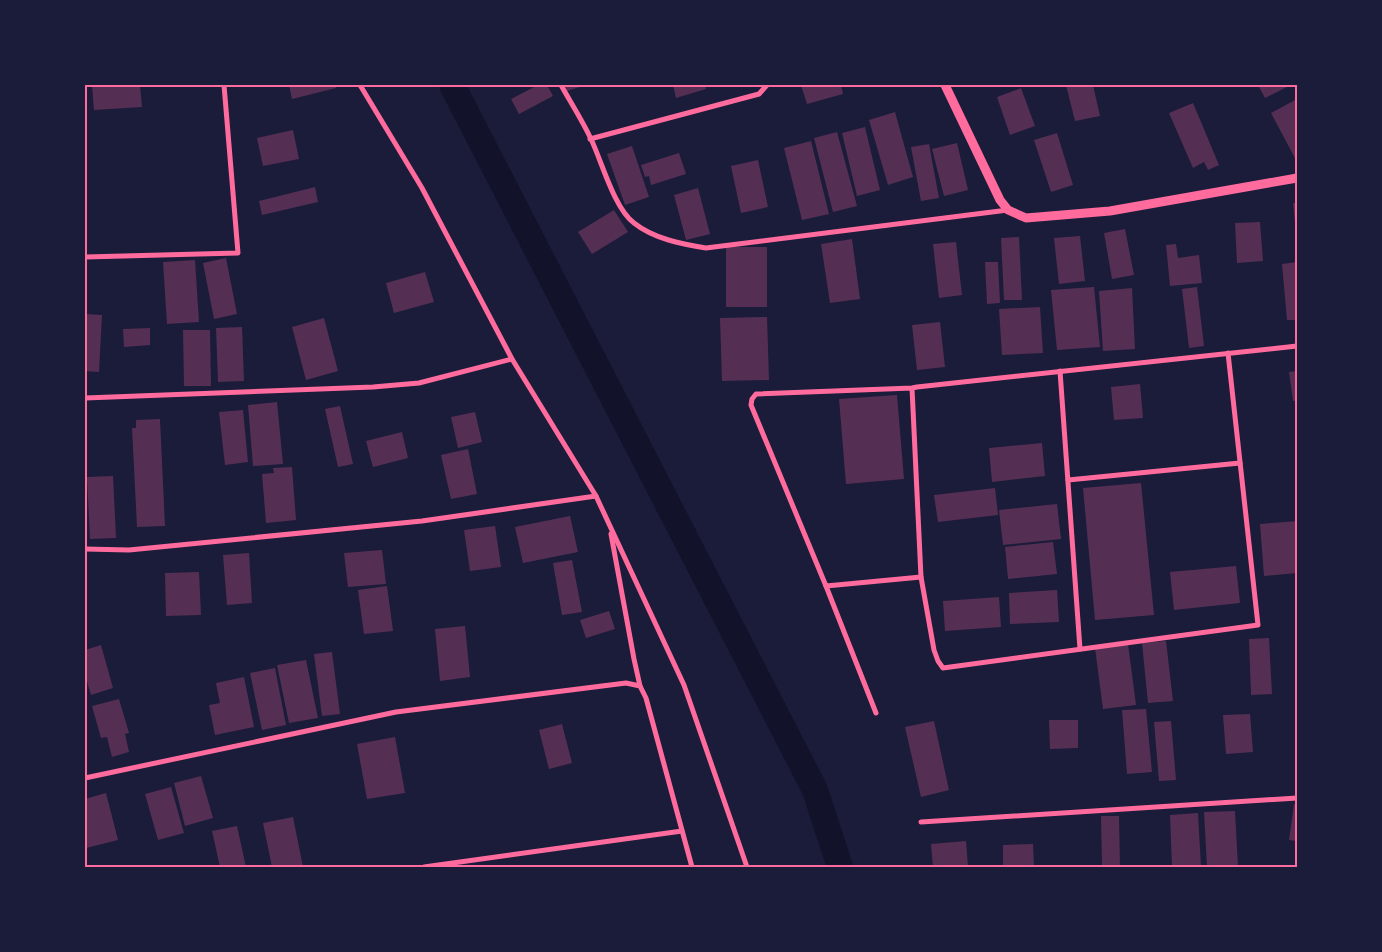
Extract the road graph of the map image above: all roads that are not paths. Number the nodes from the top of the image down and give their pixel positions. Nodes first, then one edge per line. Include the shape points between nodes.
1 (224, 85) edge
2 (360, 85) edge
3 (561, 85) edge
4 (767, 85) edge
5 (945, 85) edge
6 (590, 139) junction
7 (1297, 178) edge
8 (1008, 210) junction
9 (85, 257) edge
10 (1297, 346) edge
11 (1228, 353) junction
12 (512, 359) junction
13 (1060, 371) junction
14 (912, 388) junction
15 (85, 398) edge
16 (1240, 463) junction
17 (1068, 480) junction
18 (596, 496) junction
19 (610, 526) junction
20 (85, 549) edge
21 (922, 578) junction
22 (826, 586) junction
23 (1080, 649) junction
24 (640, 686) junction
25 (876, 713) dead end
26 (85, 778) edge
27 (1297, 798) edge
28 (921, 822) dead end
29 (682, 831) junction
30 (424, 867) edge
31 (692, 867) edge
32 (747, 867) edge

1 - 9 street via 238,253
2 - 12 street via 422,188
3 - 6 street
4 - 6 street via 759,94
5 - 8 street via 1000,200
6 - 8 street via 621,209 633,223 678,243 706,248
7 - 8 street via 1110,211 1026,218
10 - 11 street
11 - 13 street
11 - 16 street
12 - 15 street via 419,382 382,386
12 - 18 street
13 - 14 street
13 - 17 street
14 - 21 street
14 - 22 street via 756,394 752,398 751,405
16 - 17 street
16 - 23 street via 1258,625
17 - 23 street
18 - 19 street
18 - 20 street via 422,521 129,550
19 - 24 street
19 - 32 street via 684,685
21 - 22 street
21 - 23 street via 934,650 943,668
22 - 25 street
24 - 26 street via 626,684 396,712
24 - 29 street
27 - 28 street
29 - 30 street
29 - 31 street

